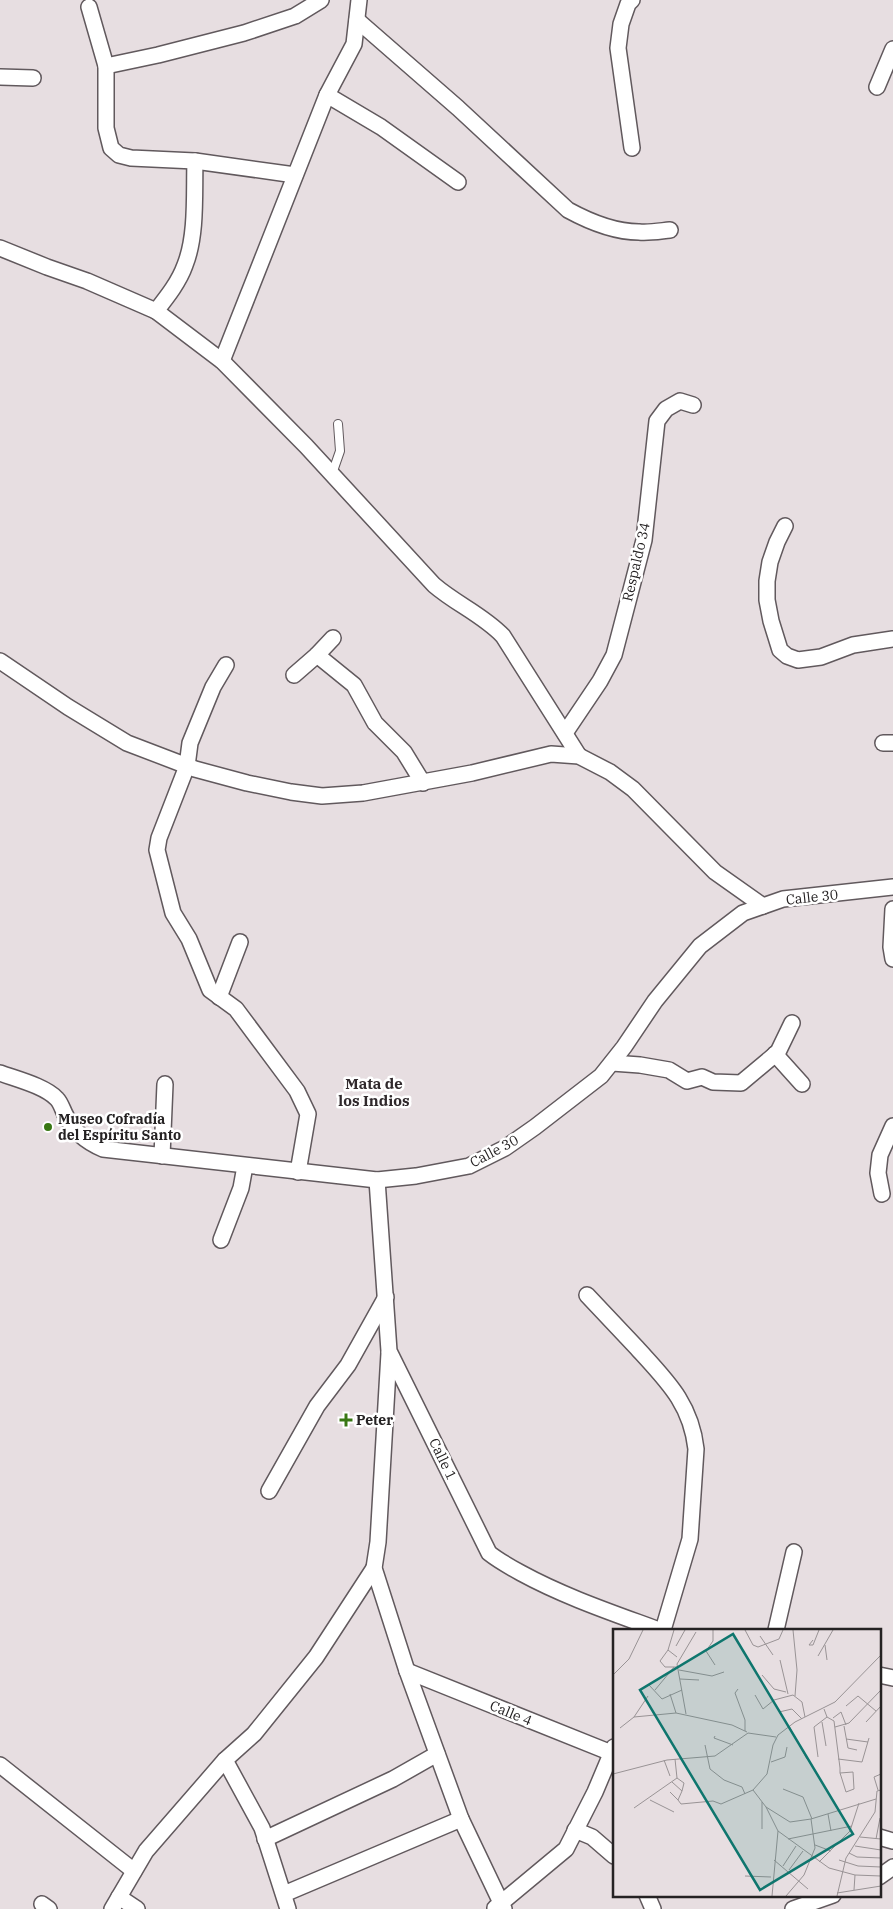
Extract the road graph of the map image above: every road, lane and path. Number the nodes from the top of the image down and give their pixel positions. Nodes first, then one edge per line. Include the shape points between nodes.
1 (320, 0) edge
2 (359, 0) edge
3 (632, 0) edge
4 (88, 7) dead end
5 (357, 20) junction
6 (893, 48) edge
7 (106, 66) junction
8 (0, 77) edge
9 (33, 78) dead end
10 (877, 87) dead end
11 (326, 95) junction
12 (632, 148) dead end
13 (195, 161) junction
14 (295, 175) junction
15 (458, 182) dead end
16 (670, 230) dead end
17 (0, 248) edge
18 (156, 311) junction
19 (222, 360) junction
20 (693, 405) dead end
21 (338, 424) dead end
22 (332, 474) junction
23 (785, 526) dead end
24 (333, 638) dead end
25 (893, 640) edge
26 (317, 655) junction
27 (0, 661) edge
28 (226, 665) dead end
29 (294, 675) dead end
30 (565, 733) junction
31 (579, 756) junction
32 (187, 766) junction
33 (423, 782) junction
34 (893, 888) edge
35 (763, 906) junction
36 (893, 909) edge
37 (240, 942) dead end
38 (893, 959) edge
39 (219, 997) junction
40 (792, 1023) dead end
41 (775, 1054) junction
42 (612, 1063) junction
43 (0, 1073) edge
44 (165, 1084) dead end
45 (802, 1084) dead end
46 (893, 1126) edge
47 (162, 1156) junction
48 (245, 1166) junction
49 (298, 1172) junction
50 (377, 1180) junction
51 (882, 1194) dead end
52 (221, 1240) dead end
53 (587, 1295) dead end
54 (386, 1297) junction
55 (389, 1351) junction
56 (269, 1490) dead end
57 (794, 1552) dead end
58 (374, 1568) junction
59 (657, 1629) edge
60 (660, 1629) edge
61 (776, 1629) edge
62 (407, 1671) junction
63 (880, 1675) edge
64 (893, 1678) edge
65 (613, 1751) edge
66 (437, 1754) junction
67 (224, 1760) junction
68 (0, 1765) edge
69 (461, 1819) junction
70 (575, 1830) junction
71 (880, 1836) edge
72 (265, 1840) junction
73 (893, 1841) edge
74 (613, 1855) edge
75 (893, 1867) edge
76 (134, 1871) junction
77 (880, 1876) edge
78 (284, 1894) junction
79 (646, 1896) edge
80 (830, 1896) edge
81 (115, 1903) edge
82 (500, 1907) edge
83 (137, 1909) edge
84 (288, 1909) edge
85 (653, 1909) edge
86 (793, 1909) edge

1 - 7 street via 295,16 244,33
2 - 5 street
3 - 12 street via 621,24 618,48
4 - 7 street
5 - 11 street via 354,44
5 - 16 street via 568,210 606,227 638,232
6 - 10 street
7 - 13 street via 106,128 111,148 118,155 131,158
8 - 9 street
11 - 14 street
11 - 15 street via 381,126
13 - 14 street
13 - 18 street via 192,238 186,265
14 - 19 street
17 - 18 street
18 - 19 street
19 - 22 street
20 - 30 street, Respaldo 34 via 680,402 666,409 657,421 644,540 614,655
21 - 22 lane via 340,450
22 - 30 street via 434,585 491,624 503,636
23 - 25 street via 770,562 767,581 767,600 780,650 798,660 821,657 853,645
24 - 26 street
26 - 29 street
26 - 33 street via 354,685 376,723 404,752
27 - 32 street via 127,743
28 - 32 street via 190,742
30 - 31 street
31 - 33 street via 551,754
31 - 35 street via 610,772 633,790 714,872
32 - 33 street via 247,784 322,796 363,793
32 - 39 street via 158,838 157,850 173,913 189,939 210,990
34 - 35 street, Calle 30 via 782,899
35 - 42 street, Calle 30 via 743,913 700,946 655,1001
36 - 38 street
37 - 39 street
39 - 49 street via 236,1009 297,1091 308,1114
40 - 41 street
41 - 42 street via 740,1083 713,1082 702,1077 687,1081 669,1070
41 - 45 street
42 - 50 street, Calle 30 via 601,1076 535,1127 469,1166
43 - 47 street, Calle 30 via 45,1090 58,1099 70,1124 90,1144
44 - 47 street
46 - 51 street via 880,1155 878,1173
47 - 48 street, Calle 30
48 - 49 street, Calle 30
48 - 52 street via 241,1188
49 - 50 street, Calle 30
50 - 54 street, Calle 1
53 - 60 street via 670,1383 695,1438 690,1539
54 - 55 street, Calle 1
54 - 56 street via 348,1365 317,1406
55 - 58 street
55 - 59 street, Calle 1 via 489,1552 534,1580
57 - 61 street
58 - 62 street
58 - 67 street via 316,1658 254,1734
62 - 65 street, Calle 4
62 - 66 street
63 - 64 street
65 - 70 street
66 - 69 street
66 - 72 street via 393,1780
67 - 72 street via 262,1828
67 - 76 street via 146,1850
68 - 76 street
69 - 78 street
69 - 82 street
70 - 74 street via 592,1837
70 - 82 street via 566,1849
71 - 73 street
72 - 78 street
75 - 77 street
76 - 81 street
78 - 84 street
79 - 85 street
80 - 86 street
81 - 83 street

